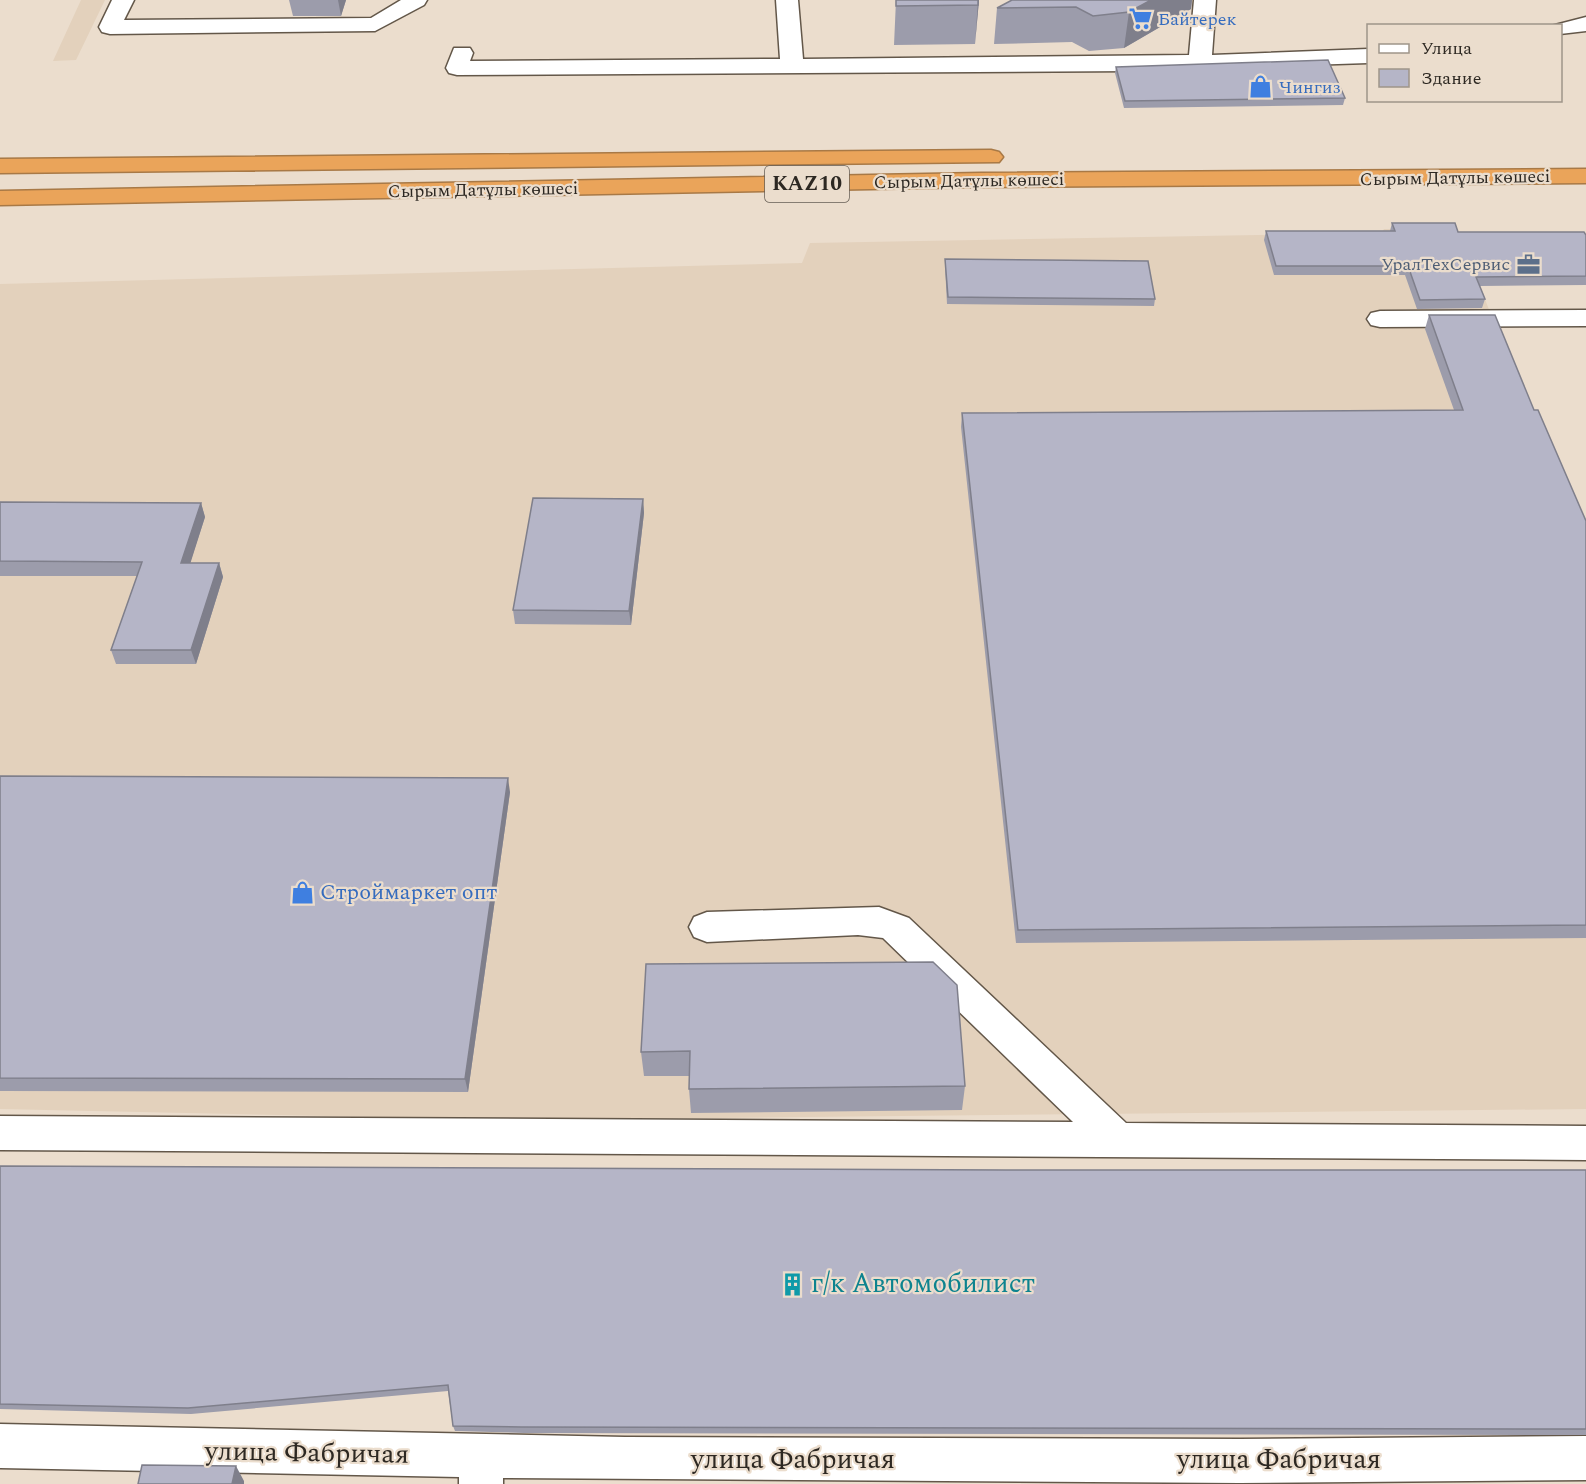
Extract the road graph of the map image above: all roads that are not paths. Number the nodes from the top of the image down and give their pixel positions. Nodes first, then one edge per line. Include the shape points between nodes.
1 (123, 0) edge
2 (278, 0) edge
3 (416, 0) edge
4 (787, 0) edge
5 (1202, 2) edge
6 (1586, 24) edge
7 (268, 27) junction
8 (1562, 28) edge
9 (462, 53) dead end
10 (1367, 56) edge
11 (1200, 61) junction
12 (792, 68) junction
13 (1586, 157) edge
14 (0, 166) edge
15 (1586, 176) edge
16 (0, 198) edge
17 (1586, 318) edge
18 (1380, 319) dead end
19 (707, 927) dead end
20 (0, 1133) edge
21 (1117, 1140) junction
22 (1586, 1143) edge
23 (0, 1446) edge
24 (1586, 1458) edge
25 (481, 1470) edge

1 - 7 street via 110,27
2 - 7 street
3 - 7 street via 375,24
4 - 12 street
5 - 11 street
6 - 8 street
9 - 12 street via 458,68
10 - 11 street
11 - 12 street
13 - 14 highway, Сырым Датұлы көшесі / KAZ10 via 1014,157
15 - 16 highway, Сырым Датұлы көшесі / KAZ10 via 981,180
17 - 18 street
19 - 21 street via 879,921 896,928
20 - 21 street
21 - 22 street
23 - 25 street, улица Фабричая
24 - 25 street, улица Фабричая

